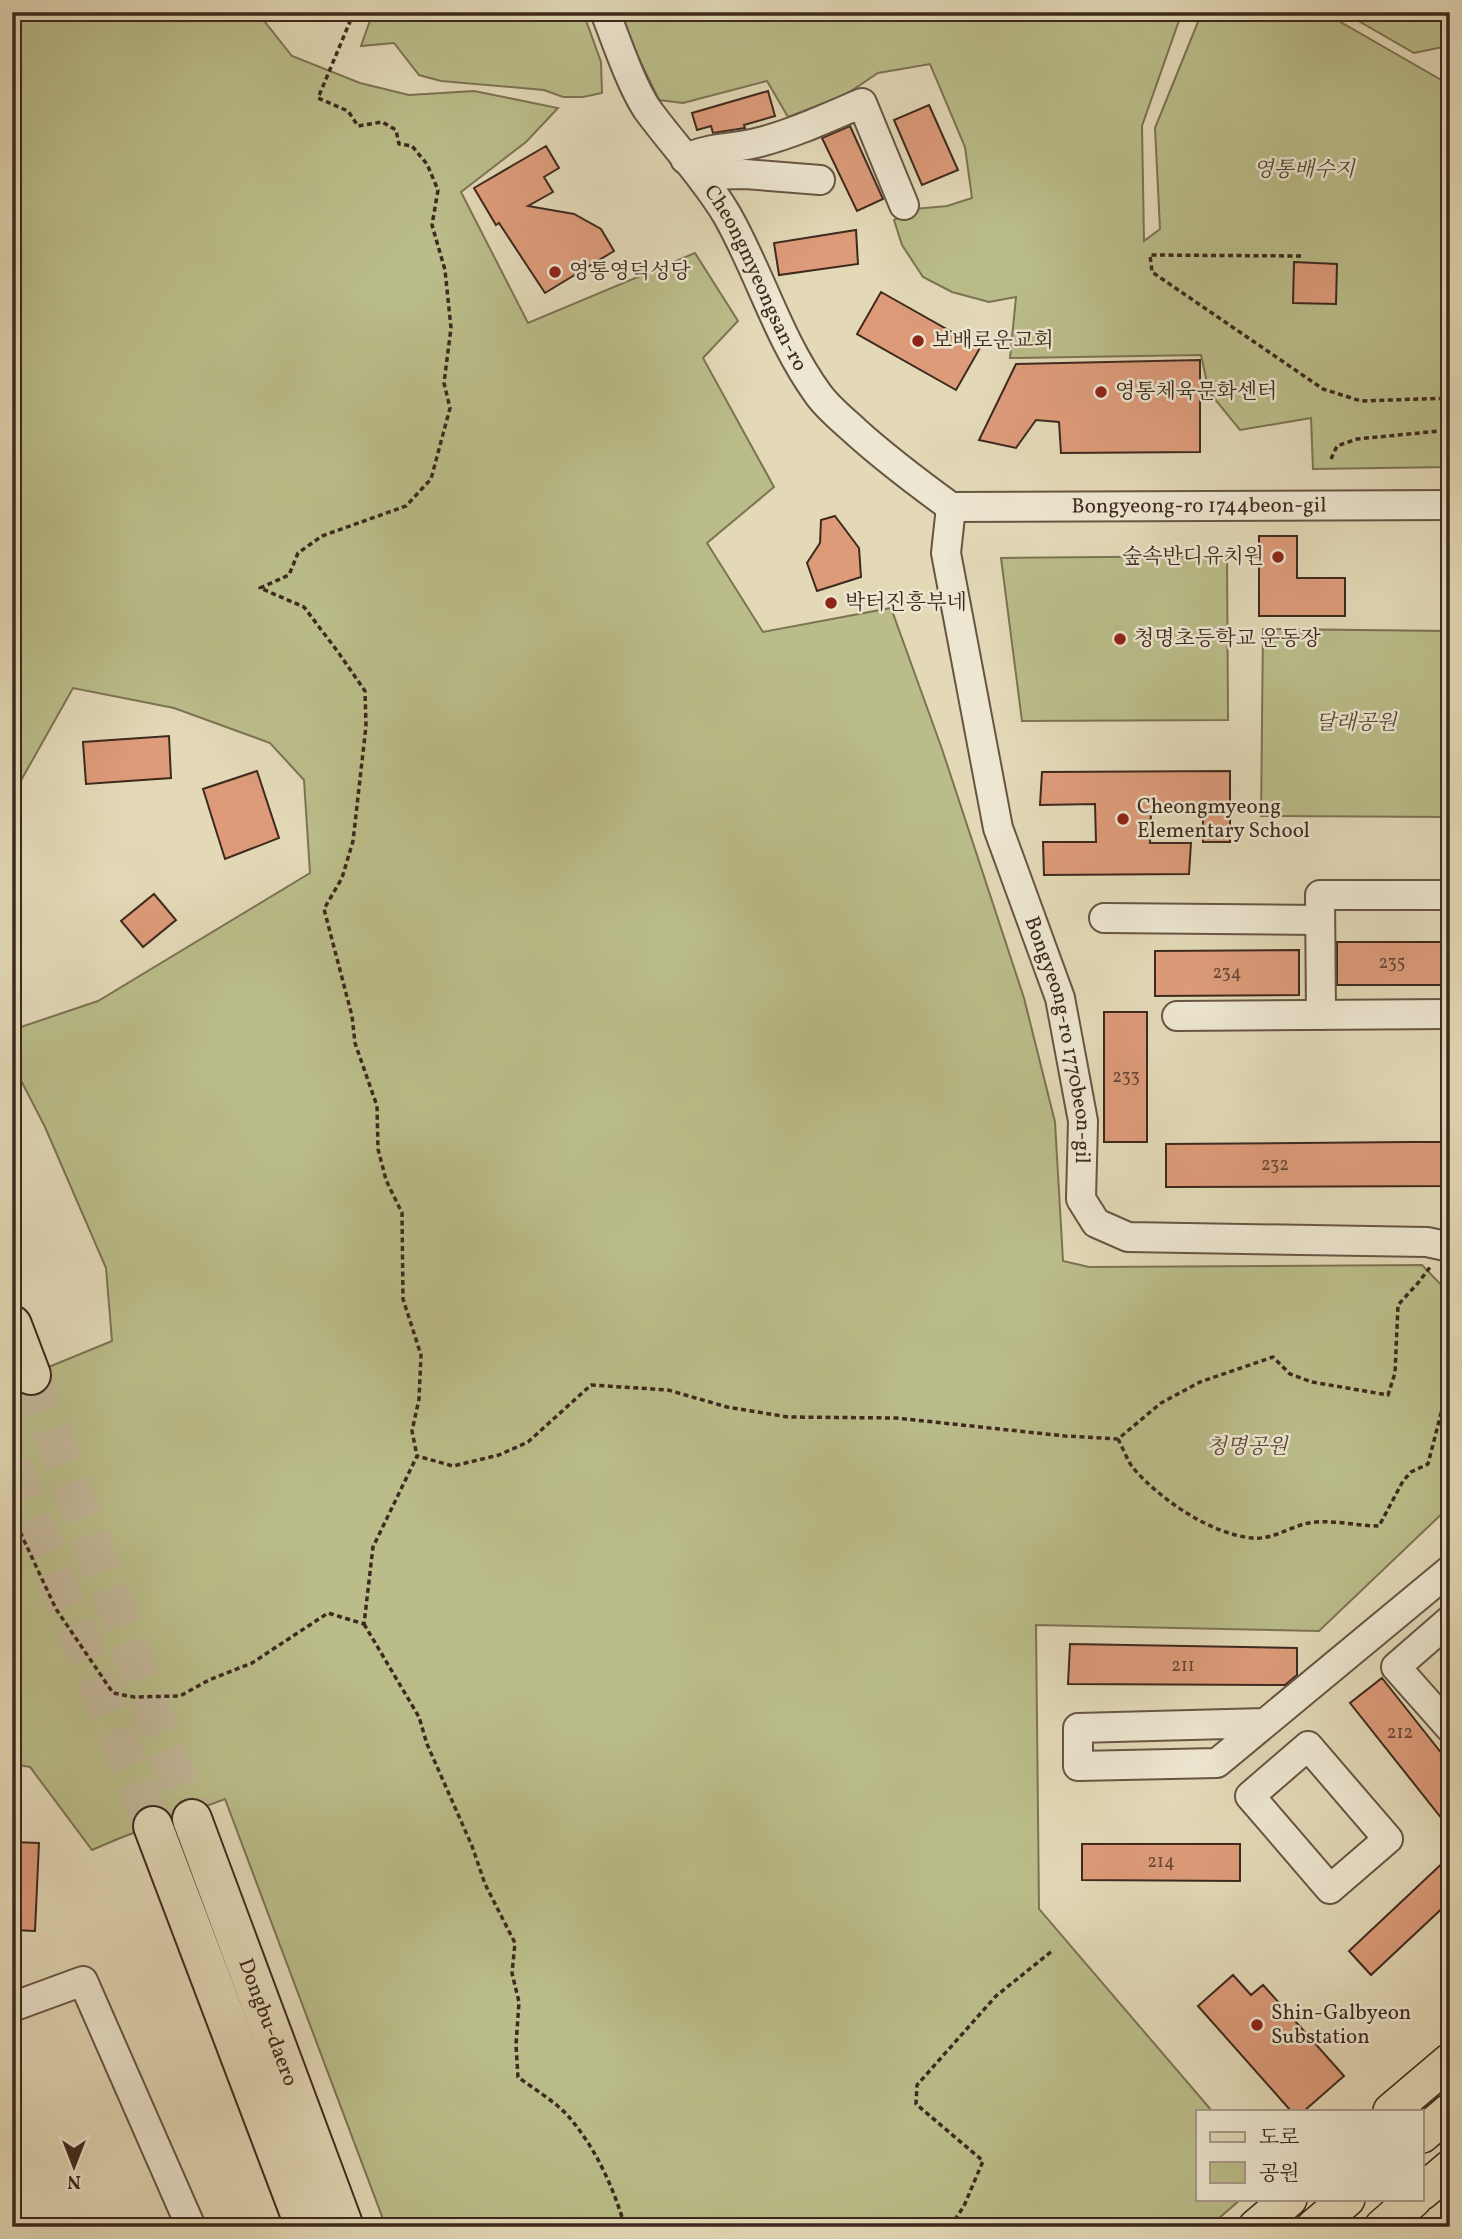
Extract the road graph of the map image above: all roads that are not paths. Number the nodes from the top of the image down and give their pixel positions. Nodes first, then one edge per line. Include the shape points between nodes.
1 (604, 12) edge
2 (693, 167) junction
3 (820, 180) dead end
4 (904, 205) dead end
5 (1450, 505) edge
6 (951, 507) junction
7 (1450, 895) edge
8 (1104, 918) dead end
9 (1320, 920) junction
10 (1321, 1014) junction
11 (1450, 1014) edge
12 (1177, 1016) dead end
13 (1440, 1257) edge
14 (12, 1325) edge
15 (31, 1374) tunnel mouth
16 (1450, 1570) edge
17 (1397, 1614) junction
18 (1450, 1620) edge
19 (1422, 1644) junction
20 (1450, 1728) edge
21 (1257, 1729) junction
22 (1278, 1772) junction
23 (192, 1819) tunnel mouth
24 (153, 1826) tunnel mouth
25 (12, 2007) edge
26 (1450, 2060) edge
27 (1392, 2110) edge
28 (1450, 2111) edge
29 (1424, 2133) edge
30 (1450, 2168) edge
31 (1424, 2190) edge
32 (1288, 2200) edge
33 (1346, 2200) edge
34 (1413, 2200) edge
35 (191, 2227) edge
36 (305, 2227) edge
37 (344, 2227) edge
38 (1256, 2227) edge
39 (1314, 2227) edge
40 (1381, 2227) edge

1 - 2 street, Cheongmyeongsan-ro via 640,97
2 - 3 street
2 - 4 street via 698,152 760,142 862,103
2 - 6 street, Cheongmyeongsan-ro via 737,234 776,323 817,392 888,461
5 - 6 street, Bongyeong-ro 1744beon-gil
6 - 13 street, Bongyeong-ro 1770beon-gil via 946,553 998,828 1060,998 1083,1121 1081,1199 1096,1223 1128,1237 1427,1242
7 - 9 street via 1320,895
8 - 9 street
9 - 10 street
10 - 11 street
10 - 12 street
14 - 15 highway
16 - 17 street
17 - 19 street
17 - 21 street
18 - 19 street
19 - 20 street via 1396,1667
21 - 21 street via 1217,1763 1078,1766 1078,1728
21 - 22 street
22 - 22 street via 1250,1796 1330,1889 1388,1839 1308,1746
23 - 37 highway, Dongbu-daero
24 - 36 highway, Dongbu-daero
25 - 35 street via 83,1981
26 - 27 main road
28 - 29 main road
30 - 31 main road
32 - 38 main road
33 - 39 main road
34 - 40 main road

